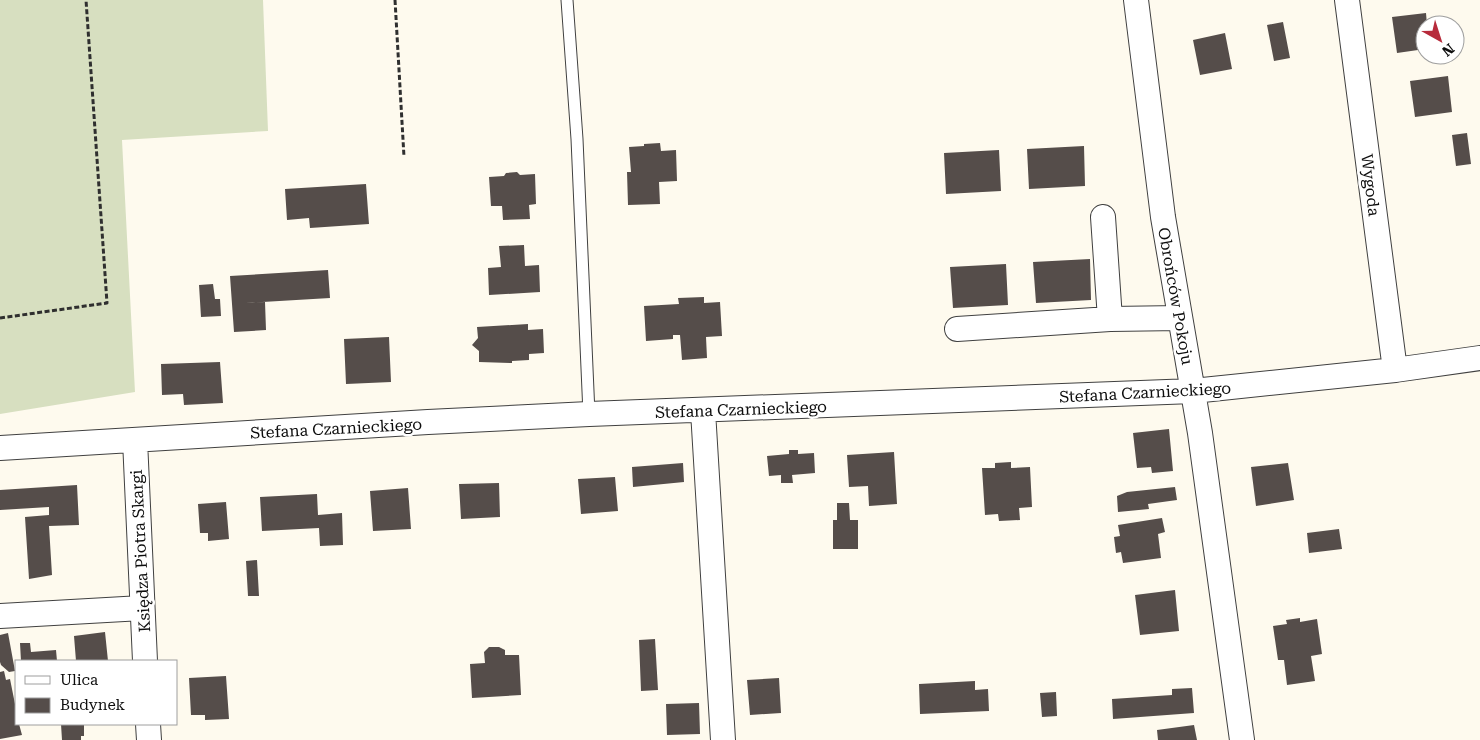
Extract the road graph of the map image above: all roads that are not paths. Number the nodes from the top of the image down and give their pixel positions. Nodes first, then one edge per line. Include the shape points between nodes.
1 (567, 0) edge
2 (1136, 0) edge
3 (1347, 0) edge
4 (1103, 217) dead end
5 (1180, 318) junction
6 (1110, 319) junction
7 (957, 329) dead end
8 (1480, 358) edge
9 (1395, 370) junction
10 (1193, 391) junction
11 (703, 410) junction
12 (589, 414) junction
13 (135, 440) junction
14 (0, 448) edge
15 (142, 608) junction
16 (0, 616) edge
17 (145, 660) edge
18 (148, 725) edge
19 (149, 740) edge
20 (723, 740) edge
21 (1242, 740) edge

1 - 12 lane
2 - 5 street, Obrońców Pokoju via 1163,217
3 - 9 street, Wygoda
4 - 6 street
5 - 6 street
5 - 10 street, Obrońców Pokoju
6 - 7 street
8 - 9 street, Stefana Czarnieckiego
9 - 10 street, Stefana Czarnieckiego
10 - 11 street, Stefana Czarnieckiego
10 - 21 street, Obrońców Pokoju
11 - 12 street, Stefana Czarnieckiego
11 - 20 street
12 - 13 street, Stefana Czarnieckiego
13 - 14 street, Stefana Czarnieckiego
13 - 15 street, Księdza Piotra Skargi
15 - 16 street
15 - 17 street, Księdza Piotra Skargi
18 - 19 street

